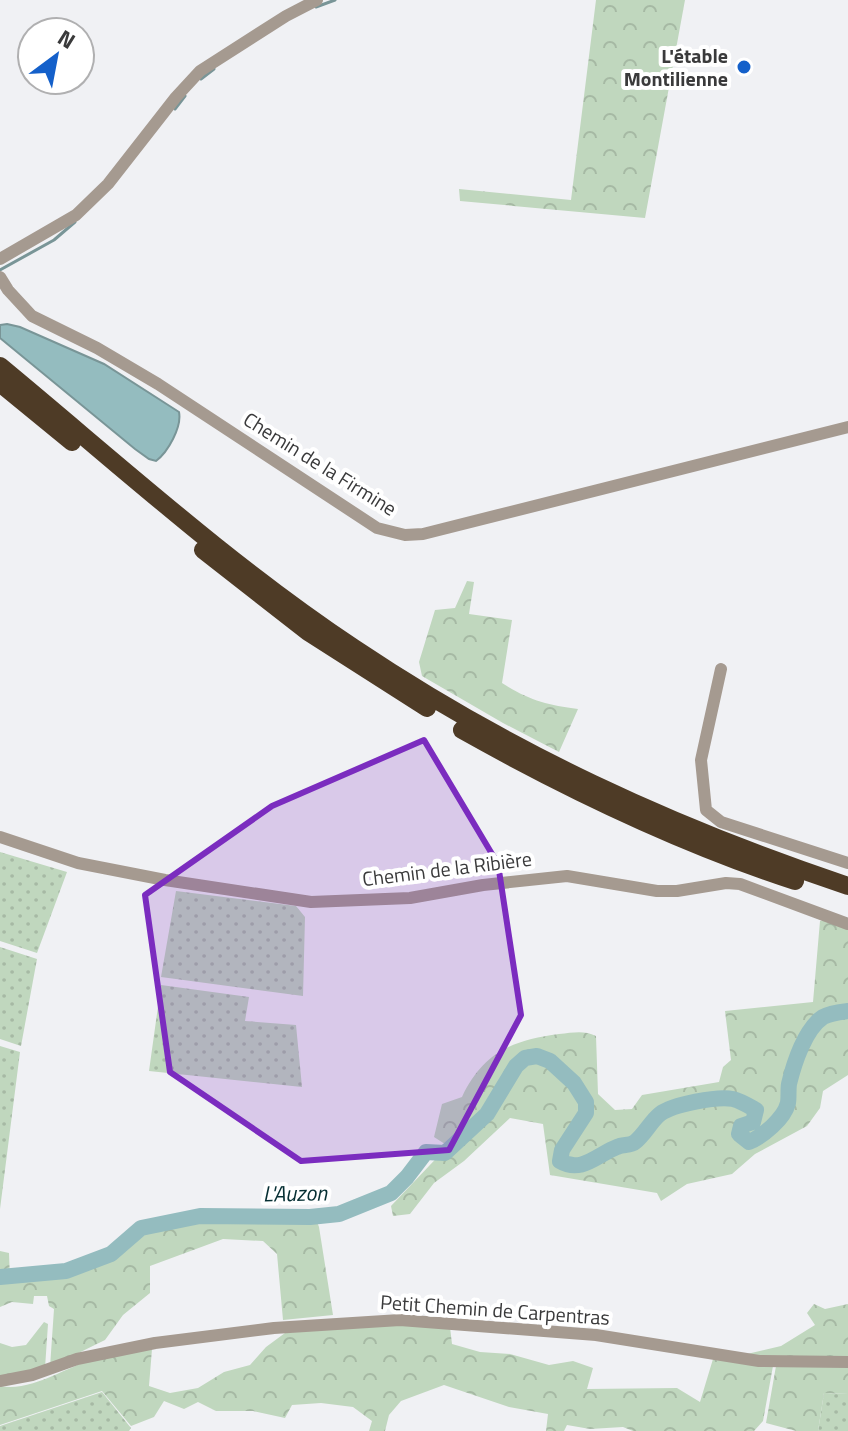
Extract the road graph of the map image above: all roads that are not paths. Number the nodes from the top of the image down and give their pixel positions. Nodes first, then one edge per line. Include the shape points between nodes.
1 (317, 0) edge
2 (0, 259) edge
3 (0, 277) edge
4 (0, 366) edge
5 (0, 383) edge
6 (848, 427) edge
7 (721, 669) dead end
8 (0, 837) edge
9 (848, 863) edge
10 (848, 886) edge
11 (848, 899) edge
12 (848, 924) edge
13 (848, 1362) edge
14 (0, 1381) edge

1 - 2 street via 200,71 108,184 76,215
3 - 6 street, Chemin de la Firmine via 32,316 149,378 377,528 405,535
4 - 10 highway via 289,602 458,713 681,825
5 - 11 highway via 282,613 427,708 530,768 625,814
7 - 9 street via 701,760 706,810 721,822
8 - 12 street, Chemin de la Ribière via 78,863 311,902 410,898 567,876 657,891 740,884
13 - 14 street, Petit Chemin de Carpentras via 759,1361 596,1335 400,1320 155,1343

